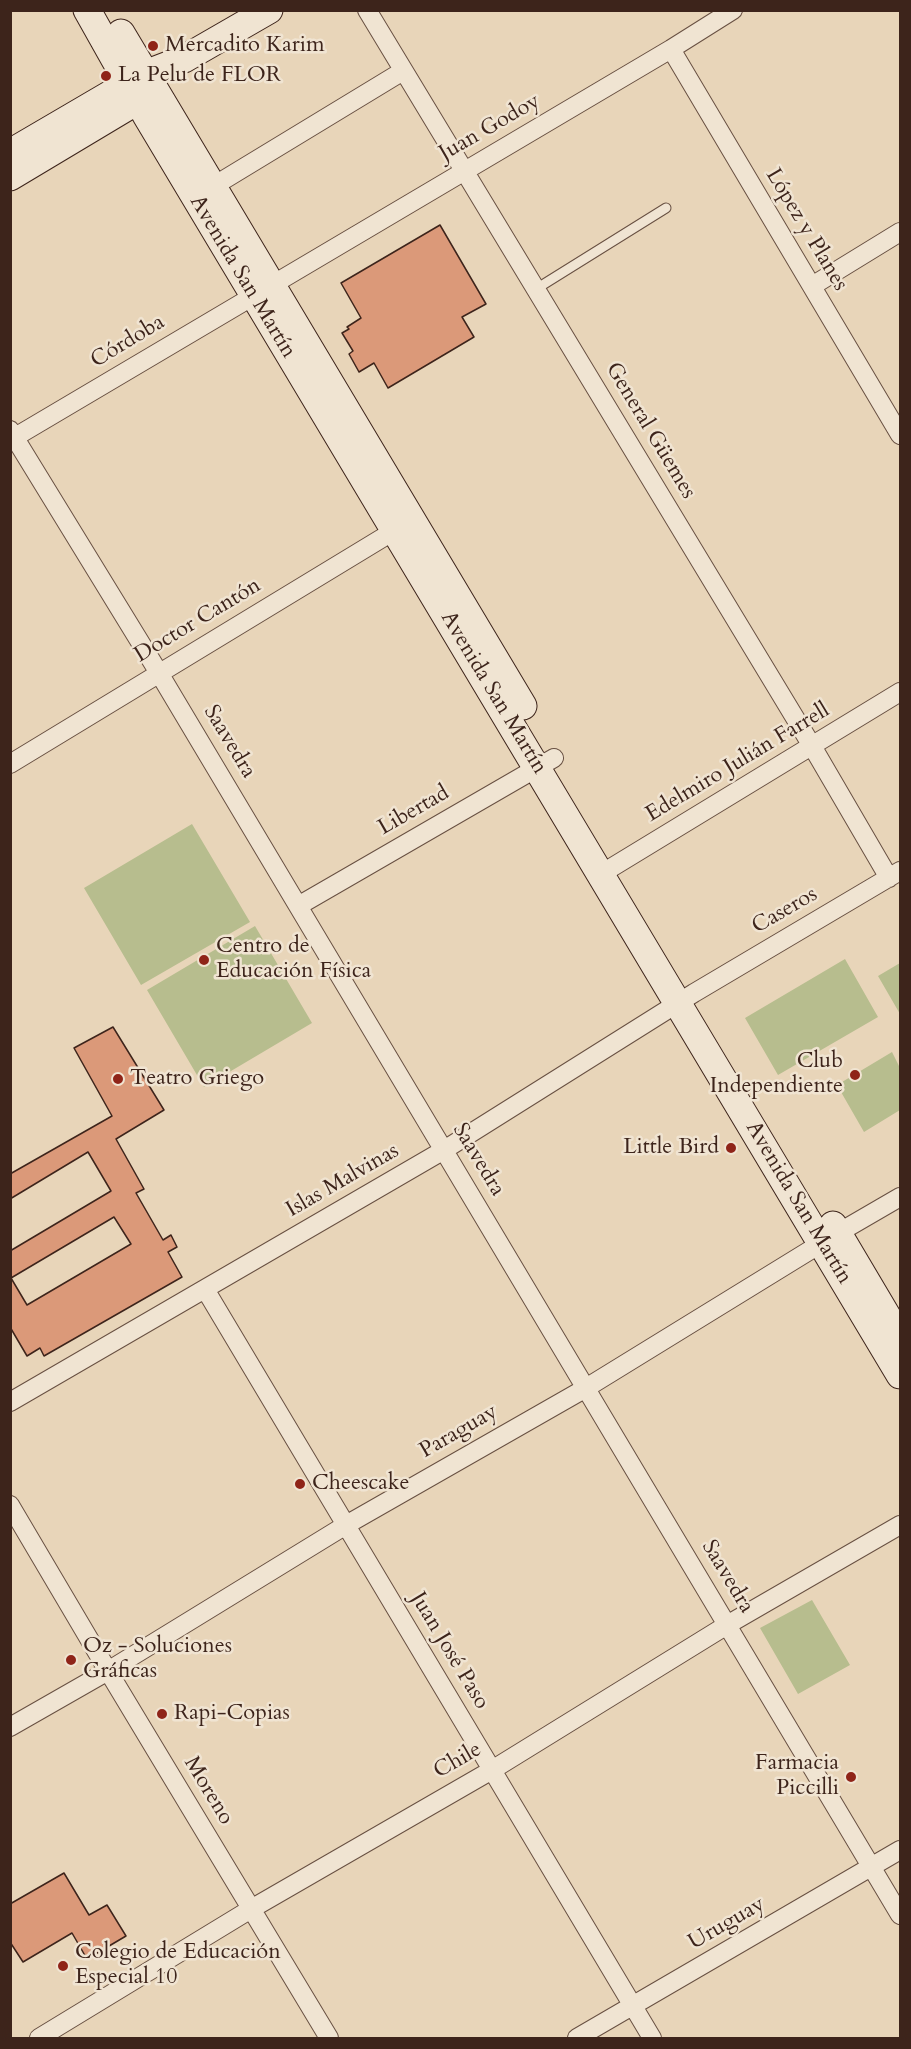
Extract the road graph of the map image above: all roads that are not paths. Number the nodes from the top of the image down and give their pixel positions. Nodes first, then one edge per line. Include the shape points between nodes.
1 (87, 10) edge
2 (108, 10) edge
3 (269, 10) edge
4 (367, 10) edge
5 (733, 10) edge
6 (671, 49) junction
7 (403, 71) junction
8 (141, 87) junction
9 (10, 153) edge
10 (465, 171) junction
11 (10, 177) edge
12 (212, 187) junction
13 (666, 208) dead end
14 (900, 232) edge
15 (812, 286) junction
16 (536, 289) junction
17 (262, 290) junction
18 (900, 435) edge
19 (12, 436) edge
20 (403, 525) junction
21 (159, 673) junction
22 (900, 693) edge
23 (812, 746) junction
24 (546, 763) junction
25 (10, 764) edge
26 (609, 869) junction
27 (894, 875) edge
28 (298, 906) junction
29 (686, 998) junction
30 (444, 1149) junction
31 (900, 1197) edge
32 (830, 1238) junction
33 (205, 1289) junction
34 (900, 1338) edge
35 (900, 1375) edge
36 (586, 1388) junction
37 (10, 1401) edge
38 (10, 1505) edge
39 (346, 1525) junction
40 (900, 1525) edge
41 (728, 1625) junction
42 (108, 1671) junction
43 (10, 1727) edge
44 (492, 1770) junction
45 (900, 1850) edge
46 (872, 1867) junction
47 (251, 1909) junction
48 (900, 1916) edge
49 (633, 2006) junction
50 (39, 2038) edge
51 (329, 2038) edge
52 (577, 2038) edge
53 (652, 2038) edge

1 - 8 main road, Avenida San Martín
2 - 8 main road, Avenida San Martín
3 - 8 main road
4 - 7 street, General Güemes
5 - 6 street, Juan Godoy
6 - 10 street, Juan Godoy
6 - 15 street, López y Planes
7 - 10 street, General Güemes
7 - 12 street
8 - 9 main road
8 - 11 main road
8 - 12 main road, Avenida San Martín
8 - 17 main road, Avenida San Martín
10 - 16 street, General Güemes
10 - 17 street, Juan Godoy
12 - 17 main road, Avenida San Martín
13 - 16 lane
14 - 15 street
15 - 18 street, López y Planes
16 - 23 street, General Güemes
17 - 19 street, Córdoba
17 - 20 main road, Avenida San Martín
19 - 21 street, Saavedra
20 - 21 street, Doctor Cantón
20 - 24 main road, Avenida San Martín
21 - 25 street, Doctor Cantón
21 - 28 street, Saavedra
22 - 23 street, Edelmiro Julián Farrell
23 - 26 street, Edelmiro Julián Farrell
23 - 27 street, General Güemes
24 - 26 main road, Avenida San Martín
24 - 28 street, Libertad
26 - 29 main road, Avenida San Martín
27 - 29 street, Caseros
28 - 30 street, Saavedra
29 - 30 street, Islas Malvinas
29 - 32 main road, Avenida San Martín
30 - 33 street, Islas Malvinas
30 - 36 street, Saavedra
31 - 32 street, Paraguay
32 - 34 main road, Avenida San Martín
32 - 35 main road, Avenida San Martín
32 - 36 street, Paraguay
33 - 37 street, Islas Malvinas
33 - 39 street, Juan José Paso
36 - 39 street, Paraguay
36 - 41 street, Saavedra
38 - 42 street, Moreno
39 - 42 street, Paraguay
39 - 44 street, Juan José Paso
40 - 41 street, Chile
41 - 44 street, Chile
41 - 46 street, Saavedra
42 - 43 street, Paraguay
42 - 47 street, Moreno
44 - 47 street, Chile
44 - 49 street, Juan José Paso
45 - 46 street, Uruguay
46 - 48 street, Saavedra
46 - 49 street, Uruguay
47 - 50 street, Chile
47 - 51 street, Moreno
49 - 52 street, Uruguay
49 - 53 street, Juan José Paso

